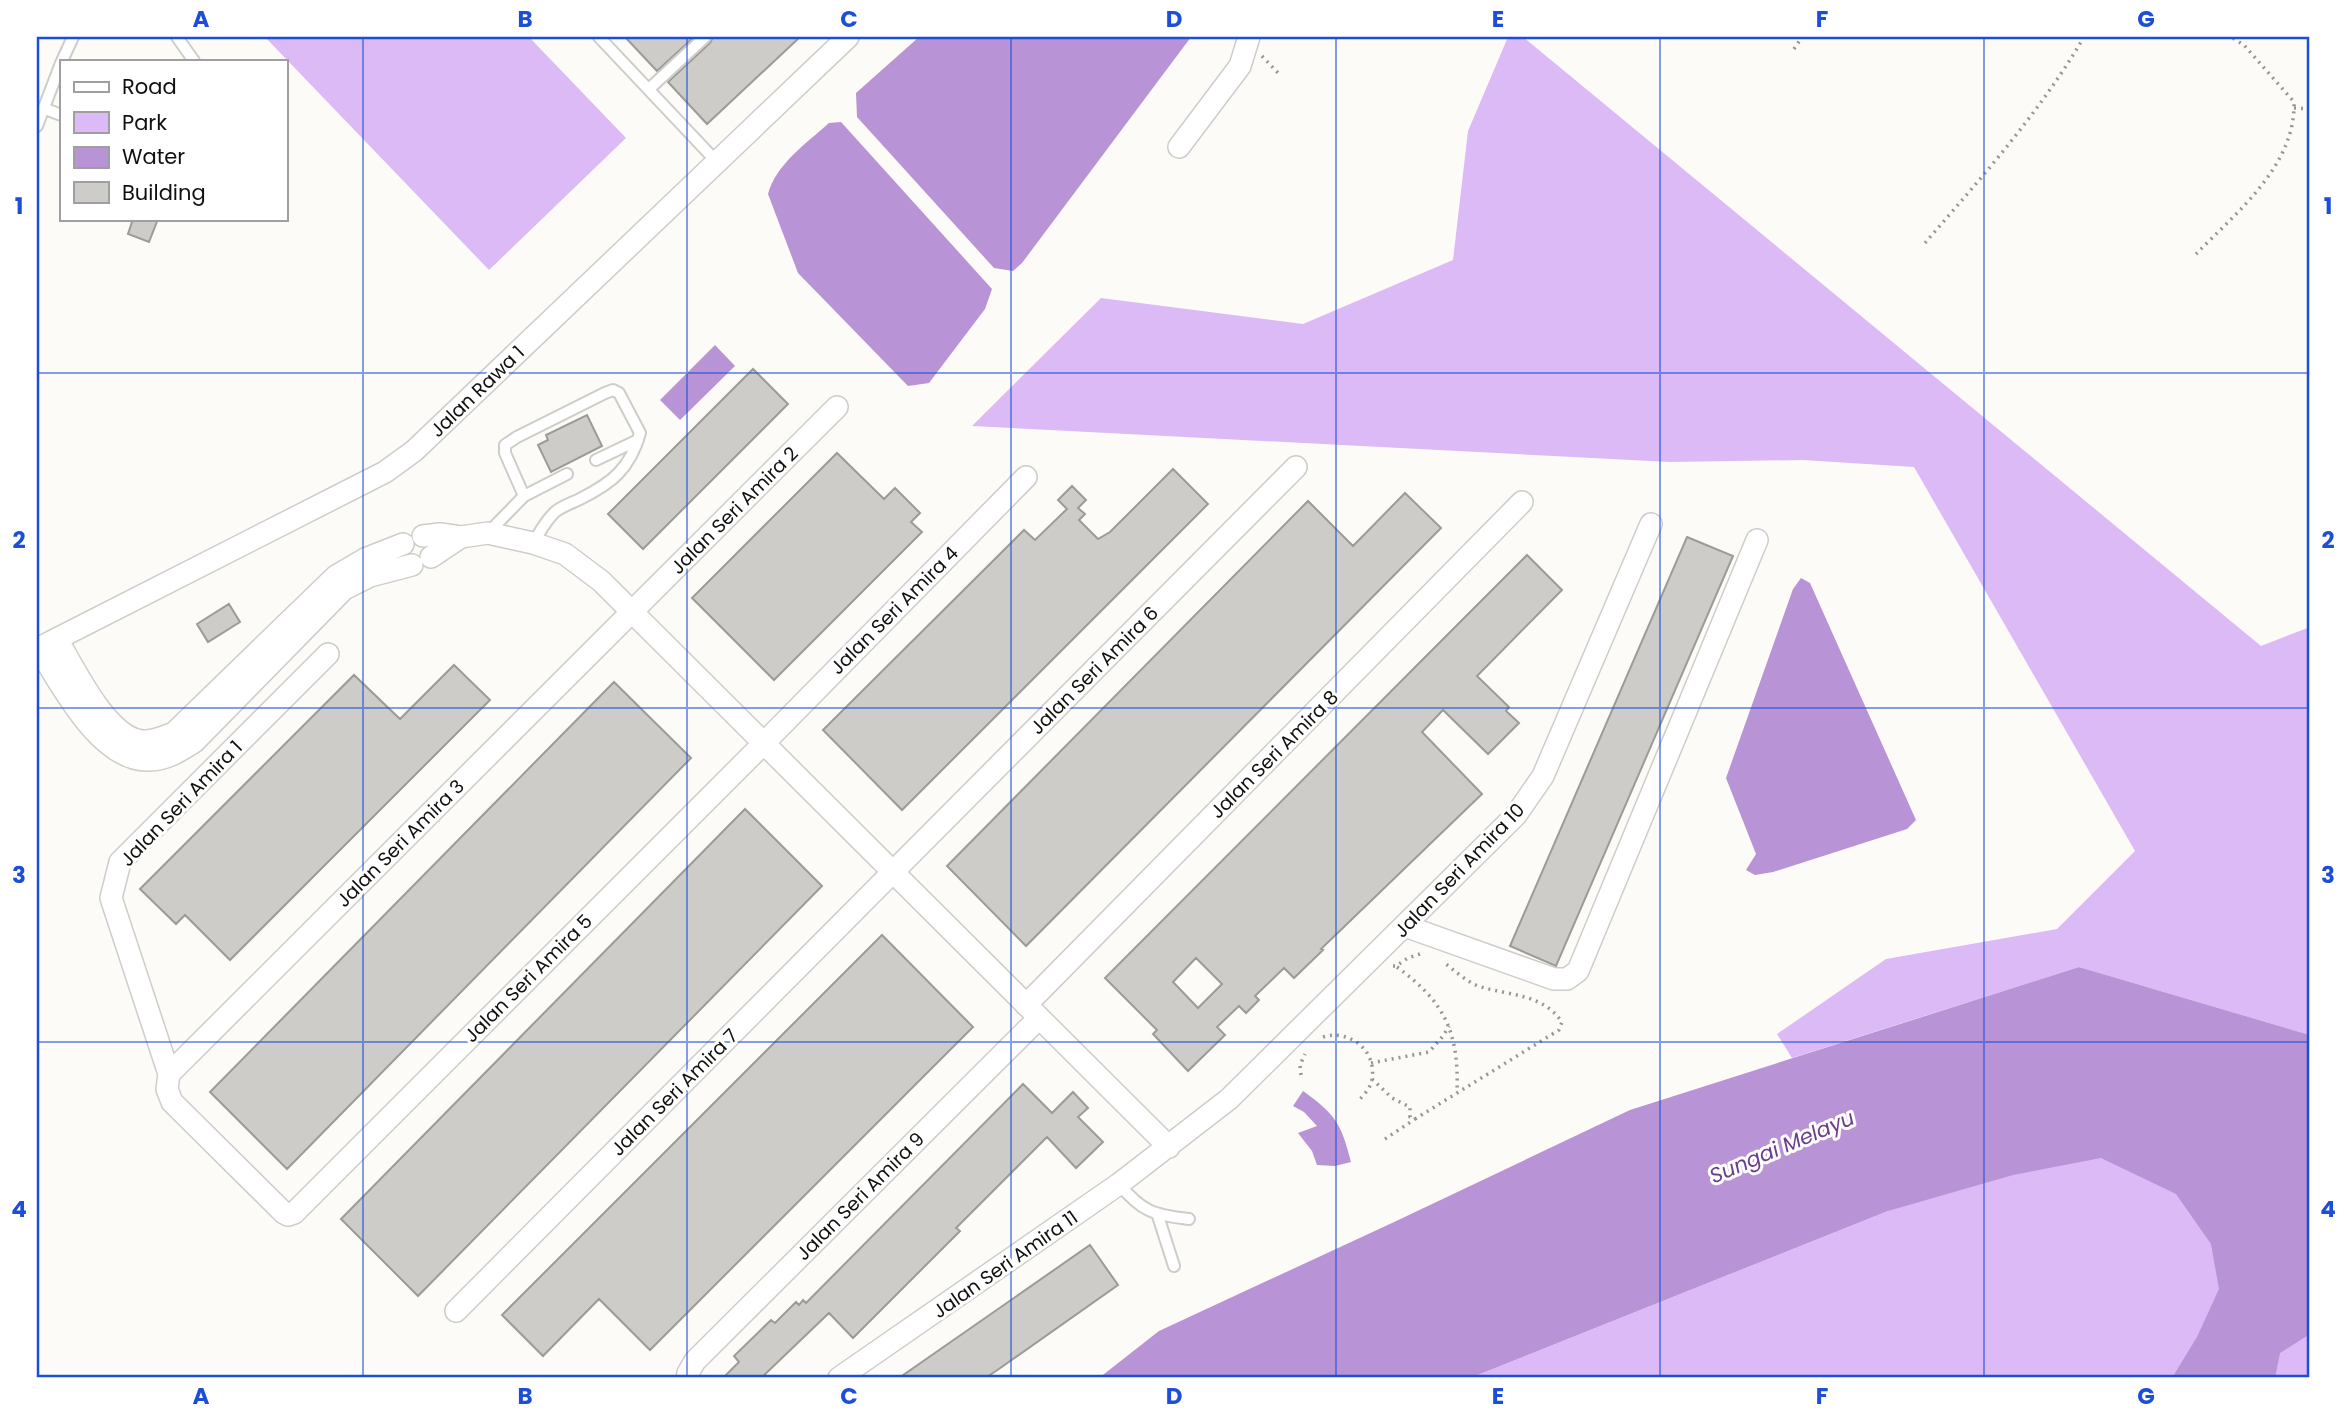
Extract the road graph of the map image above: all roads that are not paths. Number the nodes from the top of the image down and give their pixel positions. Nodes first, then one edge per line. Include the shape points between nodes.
1 (73, 37) edge
2 (177, 37) edge
3 (600, 37) edge
4 (705, 37) edge
5 (848, 37) edge
6 (1249, 37) edge
7 (63, 60) edge
8 (193, 60) edge
9 (60, 67) edge
10 (649, 89) junction
11 (43, 108) junction
12 (60, 115) edge
13 (37, 127) edge
14 (1179, 147) dead end
15 (716, 160) junction
16 (837, 407) dead end
17 (638, 440) junction
18 (596, 460) dead end
19 (1296, 467) dead end
20 (567, 474) dead end
21 (1026, 477) dead end
22 (524, 496) junction
23 (1522, 502) dead end
24 (1651, 524) dead end
25 (488, 533) junction
26 (423, 536) dead end
27 (461, 537) junction
28 (1757, 540) dead end
29 (533, 543) junction
30 (630, 612) junction
31 (44, 645) edge
32 (328, 654) dead end
33 (763, 744) junction
34 (892, 873) junction
35 (1405, 926) junction
36 (1032, 1012) junction
37 (169, 1074) junction
38 (172, 1101) joint
39 (1169, 1147) junction
40 (1119, 1184) junction
41 (1158, 1216) junction
42 (1189, 1219) dead end
43 (1174, 1266) dead end
44 (456, 1311) dead end
45 (688, 1378) edge
46 (839, 1378) edge

1 - 7 lane
2 - 8 lane
3 - 10 lane
4 - 10 lane
5 - 15 street, Jalan Rawa 1
6 - 14 street via 1240,65
9 - 11 lane
10 - 15 lane
11 - 12 lane
11 - 13 lane
15 - 31 street, Jalan Rawa 1 via 405,458
16 - 30 street, Jalan Seri Amira 2
17 - 18 lane
17 - 22 lane via 640,433 620,393 605,393 505,445
17 - 29 lane via 617,477 557,510
19 - 34 street, Jalan Seri Amira 6
20 - 22 lane
21 - 33 street, Jalan Seri Amira 4
22 - 25 lane
23 - 36 street, Jalan Seri Amira 8
24 - 35 street, Jalan Seri Amira 10 via 1544,776 1516,815
25 - 27 street
25 - 29 street
26 - 27 street
27 - 31 street via 405,558 344,589 194,742 173,755 149,760 128,757 104,741 78,709
28 - 35 street via 1578,971 1567,979 1554,979
29 - 30 street via 565,554
30 - 33 street
30 - 37 street, Jalan Seri Amira 3
32 - 37 street, Jalan Seri Amira 1 via 120,862 111,898
33 - 34 street
33 - 38 street, Jalan Seri Amira 5 via 293,1213 284,1213
34 - 36 street
34 - 44 street, Jalan Seri Amira 7
35 - 39 street, Jalan Seri Amira 10 via 1229,1099
36 - 39 street
36 - 45 street, Jalan Seri Amira 9 via 695,1361
37 - 38 street, Jalan Seri Amira 1 via 167,1089
39 - 40 street, Jalan Seri Amira 11
40 - 41 lane via 1130,1198
40 - 46 street, Jalan Seri Amira 11
41 - 42 lane
41 - 43 lane

